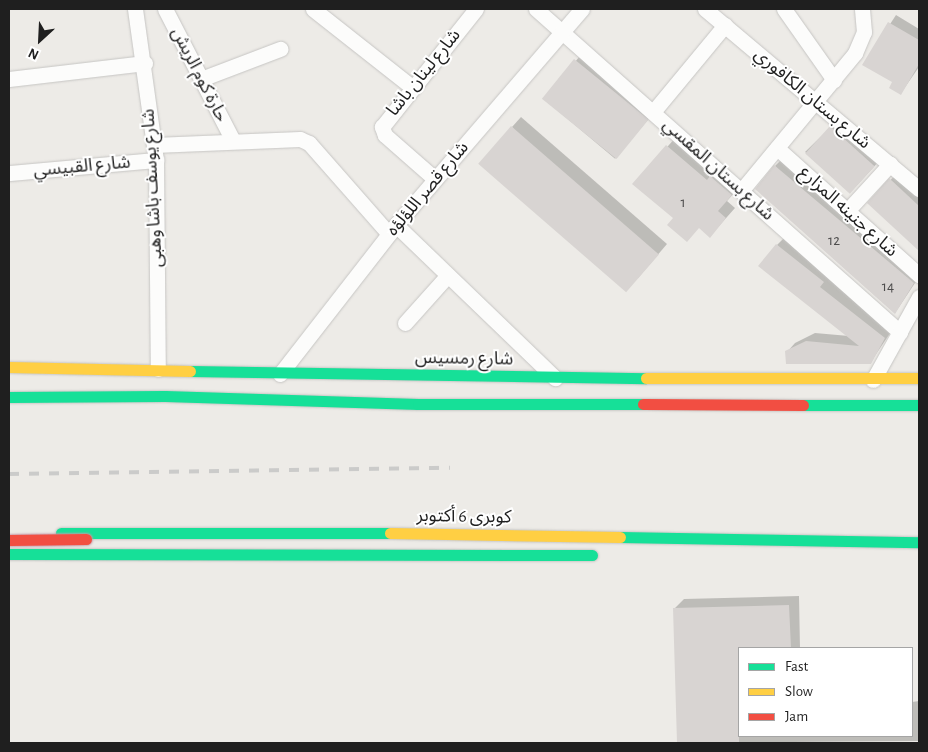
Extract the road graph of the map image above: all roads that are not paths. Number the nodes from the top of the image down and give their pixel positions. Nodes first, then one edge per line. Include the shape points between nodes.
1 (135, 9) edge
2 (313, 9) edge
3 (474, 9) edge
4 (536, 9) edge
5 (582, 9) edge
6 (705, 9) edge
7 (784, 9) edge
8 (862, 9) edge
9 (170, 12) edge
10 (725, 25) junction
11 (561, 31) junction
12 (280, 49) dead end
13 (145, 63) junction
14 (9, 79) edge
15 (201, 79) junction
16 (834, 80) junction
17 (414, 88) junction
18 (816, 103) junction
19 (653, 112) junction
20 (234, 141) junction
21 (154, 144) junction
22 (777, 148) junction
23 (156, 160) junction
24 (890, 164) junction
25 (9, 173) edge
26 (436, 179) junction
27 (919, 189) edge
28 (741, 191) junction
29 (847, 211) junction
30 (392, 230) junction
31 (448, 275) junction
32 (919, 275) edge
33 (919, 297) edge
34 (405, 323) dead end
35 (900, 332) junction
36 (9, 367) edge
37 (158, 369) junction
38 (280, 374) junction
39 (556, 378) junction
40 (919, 378) edge
41 (873, 380) junction
42 (9, 397) edge
43 (919, 405) edge
44 (9, 535) edge
45 (9, 540) edge
46 (919, 542) edge
47 (348, 545) dead end
48 (9, 554) edge
49 (604, 555) dead end

1 - 13 street, شارع يوسف باشا وهبى
2 - 17 street
3 - 17 street, شارع لينان باشا
4 - 11 street, شارع بستان المقسي
5 - 11 street, شارع قصر اللؤلؤه
6 - 10 street, شارع بستان الكافوري
7 - 16 street
8 - 16 street via 865,21 861,43
9 - 15 street, حارة كوم الريش
10 - 18 street, شارع بستان الكافوري
10 - 19 street
11 - 19 street, شارع بستان المقسي
11 - 26 street, شارع قصر اللؤلؤه
12 - 15 street
13 - 14 street
13 - 21 street, شارع يوسف باشا وهبى
15 - 20 street, حارة كوم الريش
16 - 18 street
17 - 26 street, شارع لينان باشا via 382,126 386,135
18 - 22 street
18 - 24 street, شارع بستان الكافوري
19 - 28 street, شارع بستان المقسي
20 - 21 street
20 - 30 street via 300,139 309,143
21 - 23 street, شارع يوسف باشا وهبى
22 - 28 street
22 - 29 street, شارع جنينه المزارع
23 - 25 street, شارع القبيسي
23 - 37 street, شارع يوسف باشا وهبى
24 - 27 street, شارع بستان الكافوري
24 - 29 street
26 - 30 street, شارع قصر اللؤلؤه
28 - 35 street, شارع بستان المقسي
29 - 32 street, شارع جنينه المزارع
30 - 31 street
30 - 38 street, شارع قصر اللؤلؤه
31 - 34 street
31 - 39 street
33 - 35 street
35 - 41 street
36 - 37 main road, شارع رمسيس
37 - 38 main road, شارع رمسيس
38 - 39 main road, شارع رمسيس
39 - 41 main road, شارع رمسيس
40 - 41 main road, شارع رمسيس
42 - 43 main road via 165,396 418,404
44 - 46 main road, كوبرى 6 أكتوبر via 420,533
45 - 47 main road, bridge via 326,539
48 - 49 main road, كوبرى 6 أكتوبر

